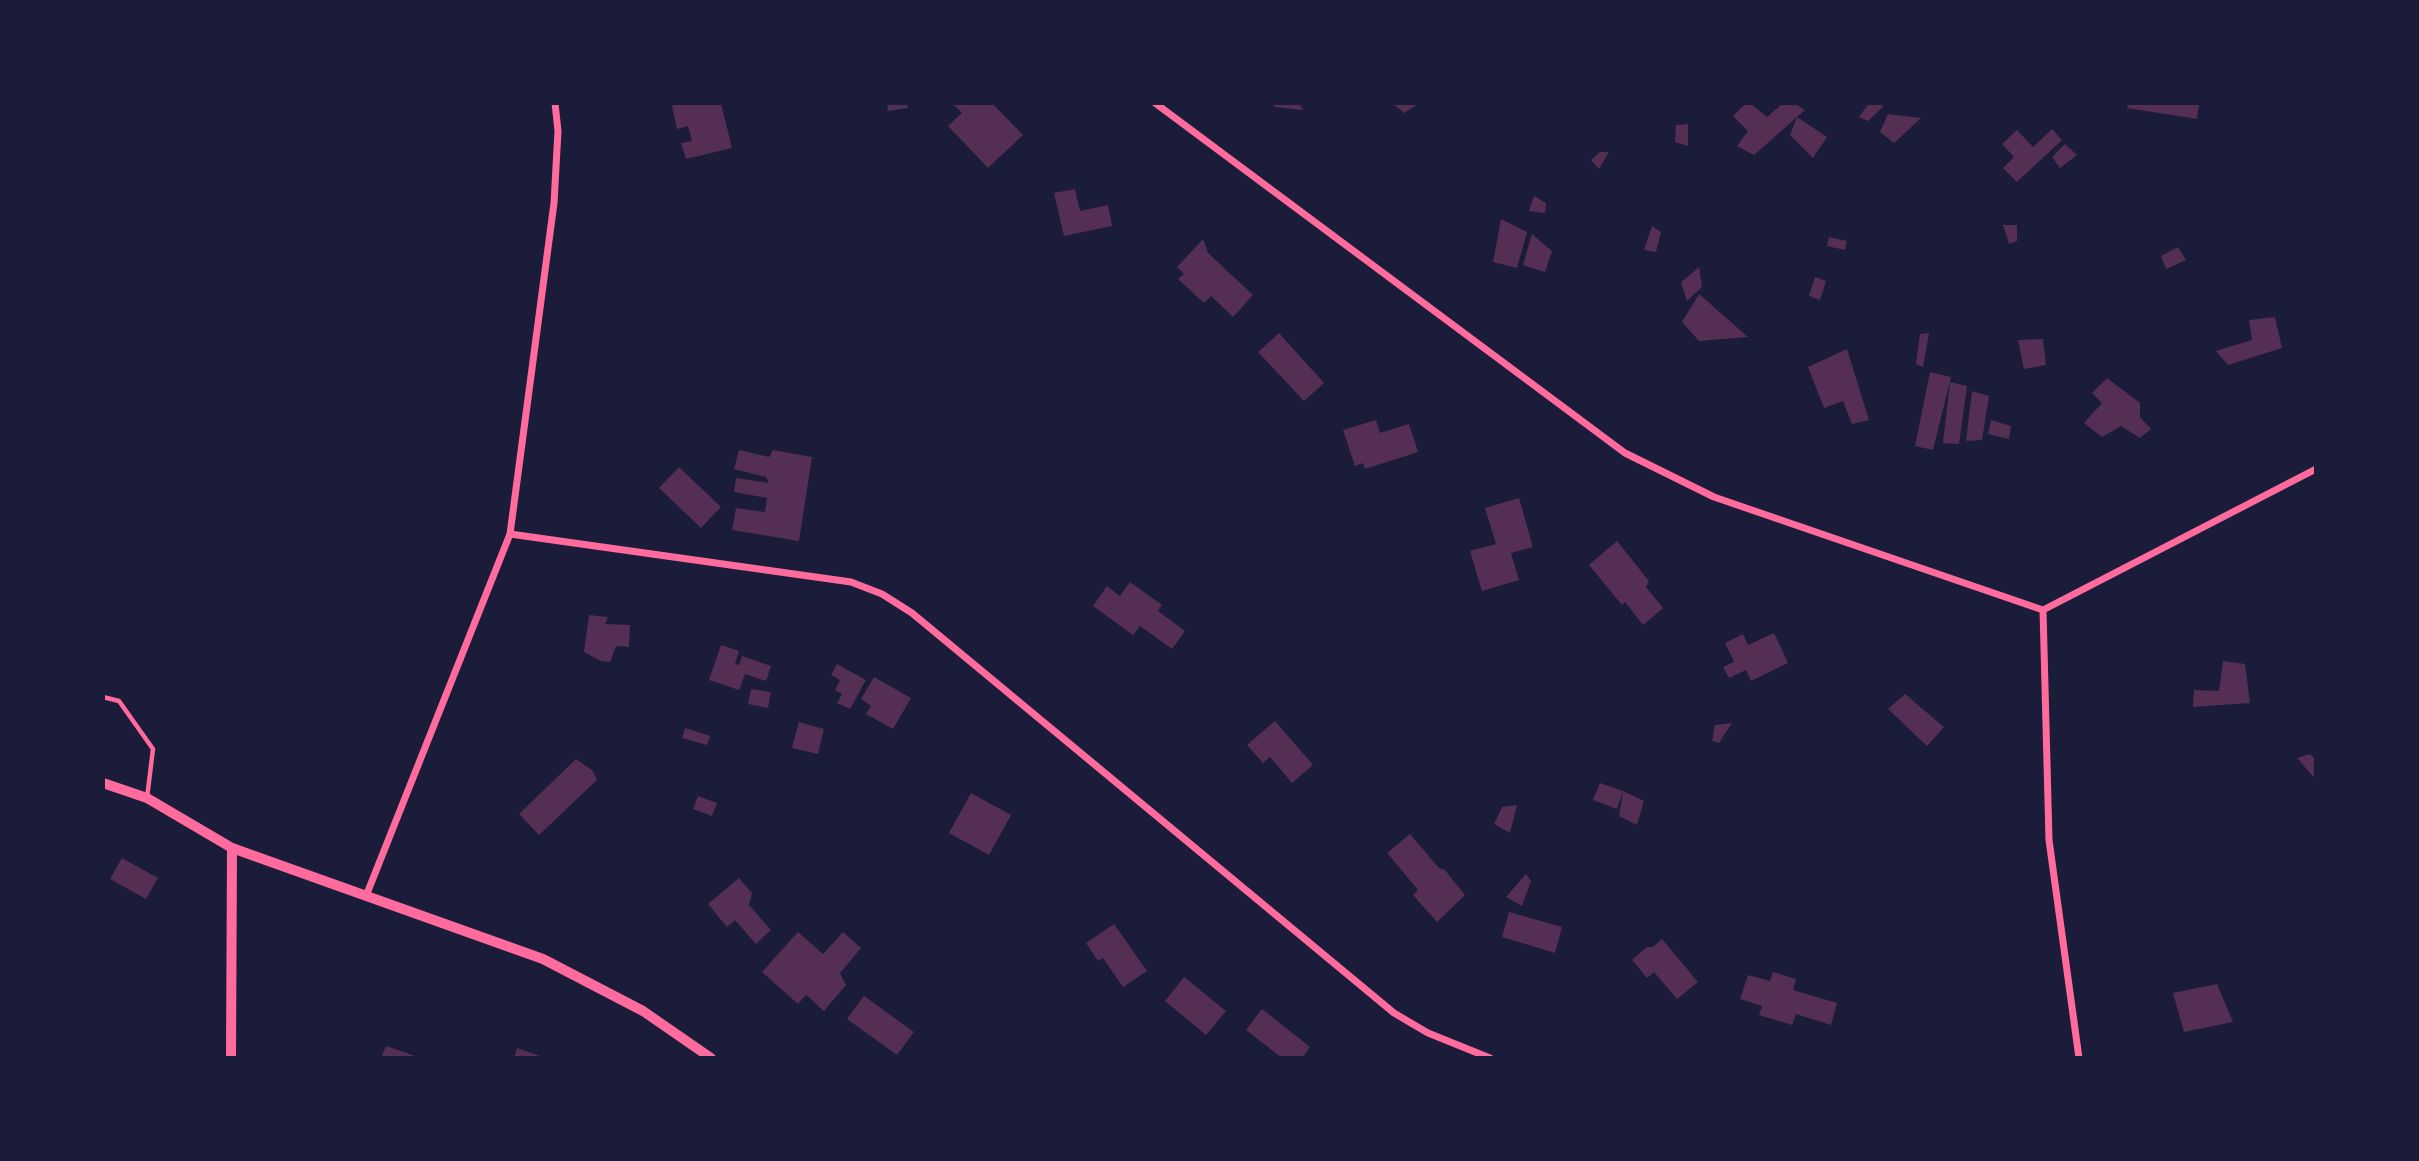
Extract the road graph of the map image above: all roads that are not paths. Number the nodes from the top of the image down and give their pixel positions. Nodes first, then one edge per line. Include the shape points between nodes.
1 (555, 103) edge
2 (1155, 103) edge
3 (2316, 468) edge
4 (510, 534) junction
5 (2043, 610) junction
6 (103, 696) edge
7 (103, 783) edge
8 (146, 798) junction
9 (232, 848) junction
10 (366, 896) junction
11 (231, 1058) edge
12 (711, 1058) edge
13 (1490, 1058) edge
14 (2079, 1058) edge

1 - 4 street via 554,203
2 - 5 street via 1625,453 1714,497
3 - 5 street
4 - 10 street
4 - 13 street via 851,582 882,594 912,613 1394,1013 1428,1033
5 - 14 street via 2049,840
6 - 8 lane via 119,701 153,749
7 - 8 street
8 - 9 street
9 - 10 street
9 - 11 street
10 - 12 street via 543,959 643,1011

